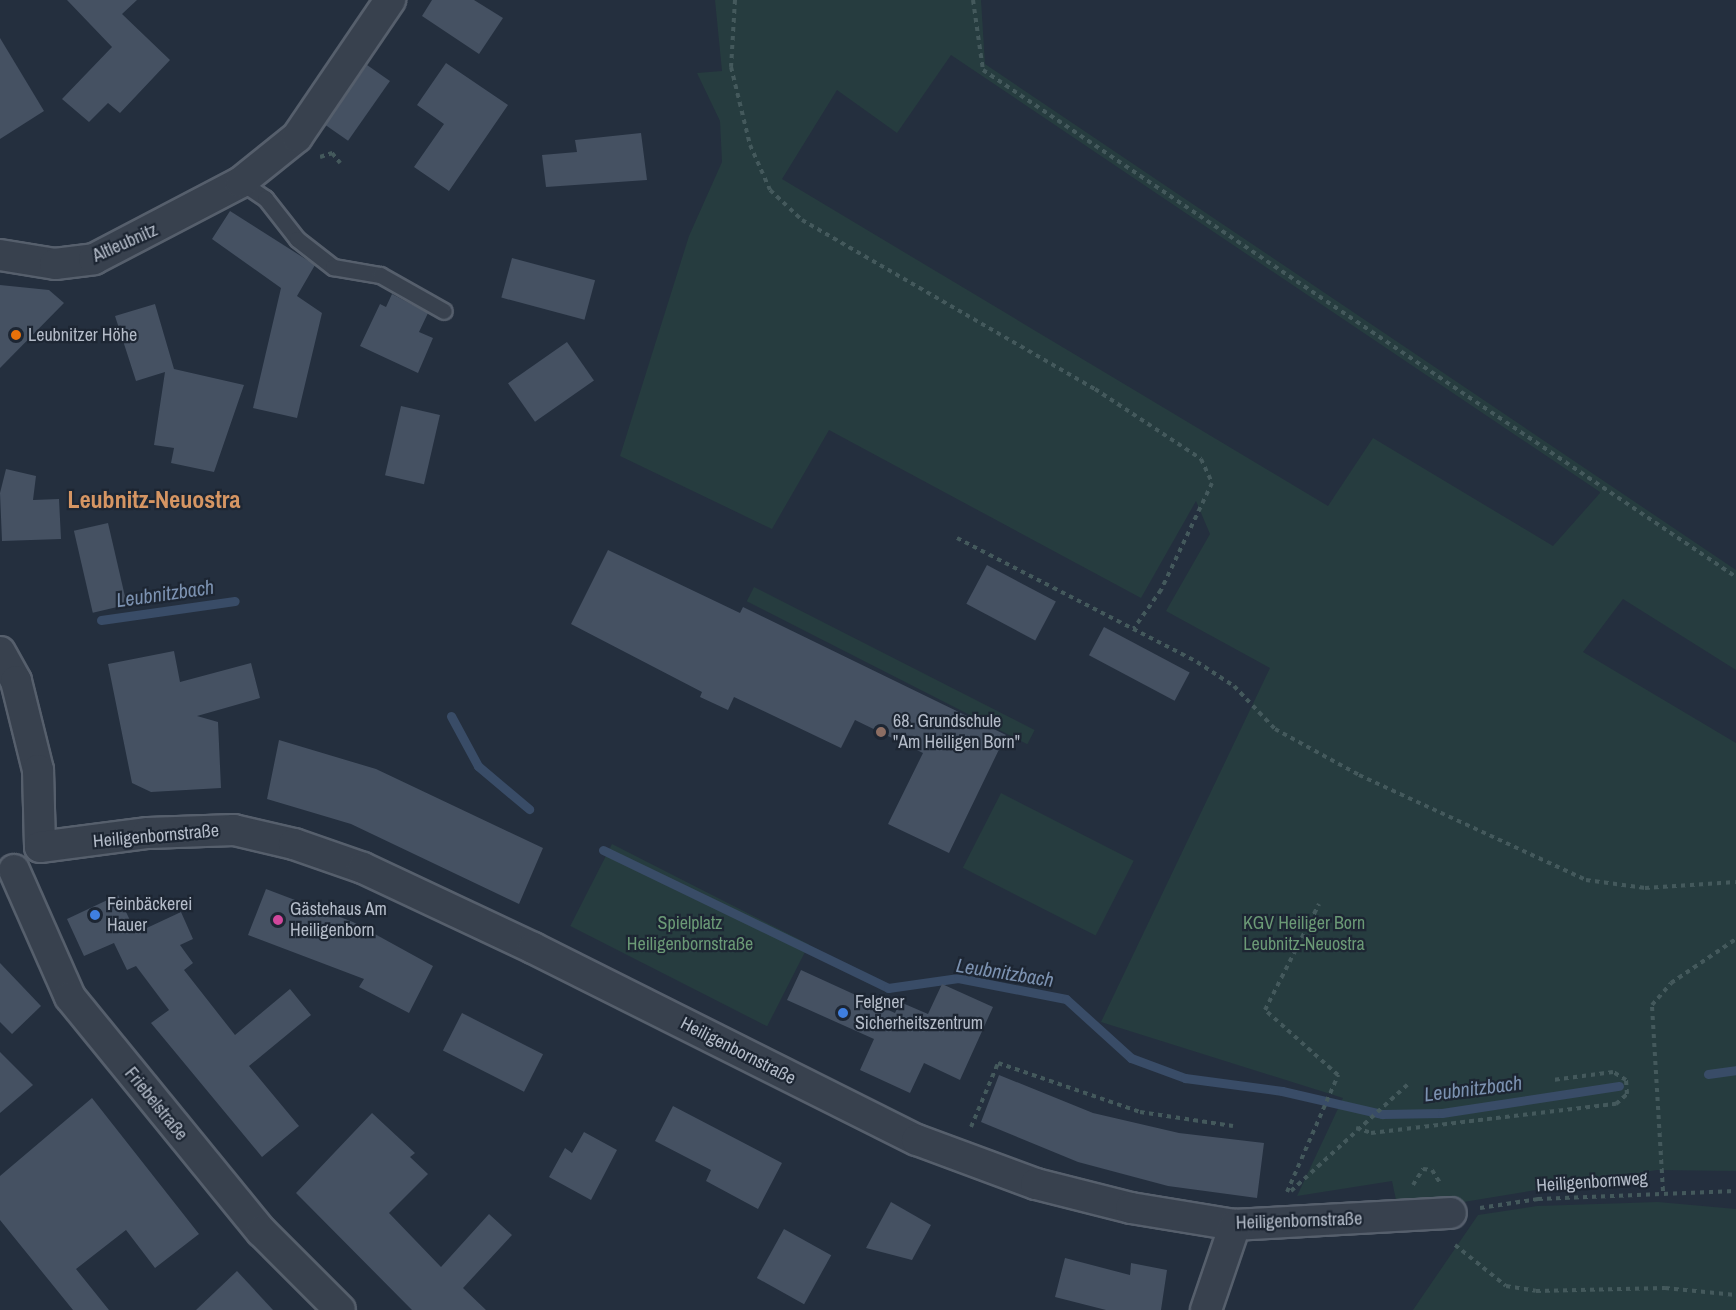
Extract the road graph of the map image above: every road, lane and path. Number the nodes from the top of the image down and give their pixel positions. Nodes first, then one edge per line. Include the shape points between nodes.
1 (390, 0) edge
2 (735, 0) edge
3 (973, 0) edge
4 (332, 153) dead end
5 (340, 163) dead end
6 (241, 182) junction
7 (0, 255) edge
8 (444, 311) dead end
9 (957, 538) dead end
10 (1736, 577) edge
11 (1134, 628) junction
12 (0, 652) edge
13 (40, 848) junction
14 (7, 872) edge
15 (1736, 882) edge
16 (1319, 904) dead end
17 (1736, 939) edge
18 (1553, 1080) dead end
19 (1408, 1084) dead end
20 (1233, 1126) dead end
21 (1356, 1128) junction
22 (958, 1157) junction
23 (1663, 1191) junction
24 (1736, 1191) edge
25 (1235, 1225) junction
26 (1449, 1227) junction
27 (1736, 1295) edge
28 (340, 1310) edge
29 (1206, 1310) edge

1 - 6 street, Altleubnitz via 297,137
2 - 11 path via 731,67 750,145 770,190 802,220 1095,389 1201,459 1212,483 1161,590
3 - 10 path via 983,70
4 - 5 path
6 - 7 street, Altleubnitz via 94,259 55,264
6 - 8 lane via 265,198 297,239 333,267 380,275
9 - 11 path
11 - 15 path via 1234,686 1275,729 1359,775 1586,880 1645,888
12 - 13 street via 16,681 38,770
13 - 14 street
13 - 22 street, Heiligenbornstraße via 148,833 234,830 294,844 363,868 459,913
14 - 28 street, Friebelstraße via 70,997 262,1232
16 - 21 path via 1264,1010 1338,1075 1322,1108 1321,1124 1284,1198
17 - 23 path via 1671,983 1652,1005
18 - 21 path via 1613,1072 1626,1080 1627,1094 1616,1104 1371,1133
19 - 21 path
20 - 22 path via 1140,1112 998,1063
22 - 25 street, Heiligenbornstraße via 1036,1184 1131,1208
23 - 24 path, Heiligenbornweg
23 - 26 path, Heiligenbornweg via 1538,1199
25 - 26 street, Heiligenbornstraße
25 - 29 street
26 - 27 path via 1506,1286 1536,1291 1665,1288

